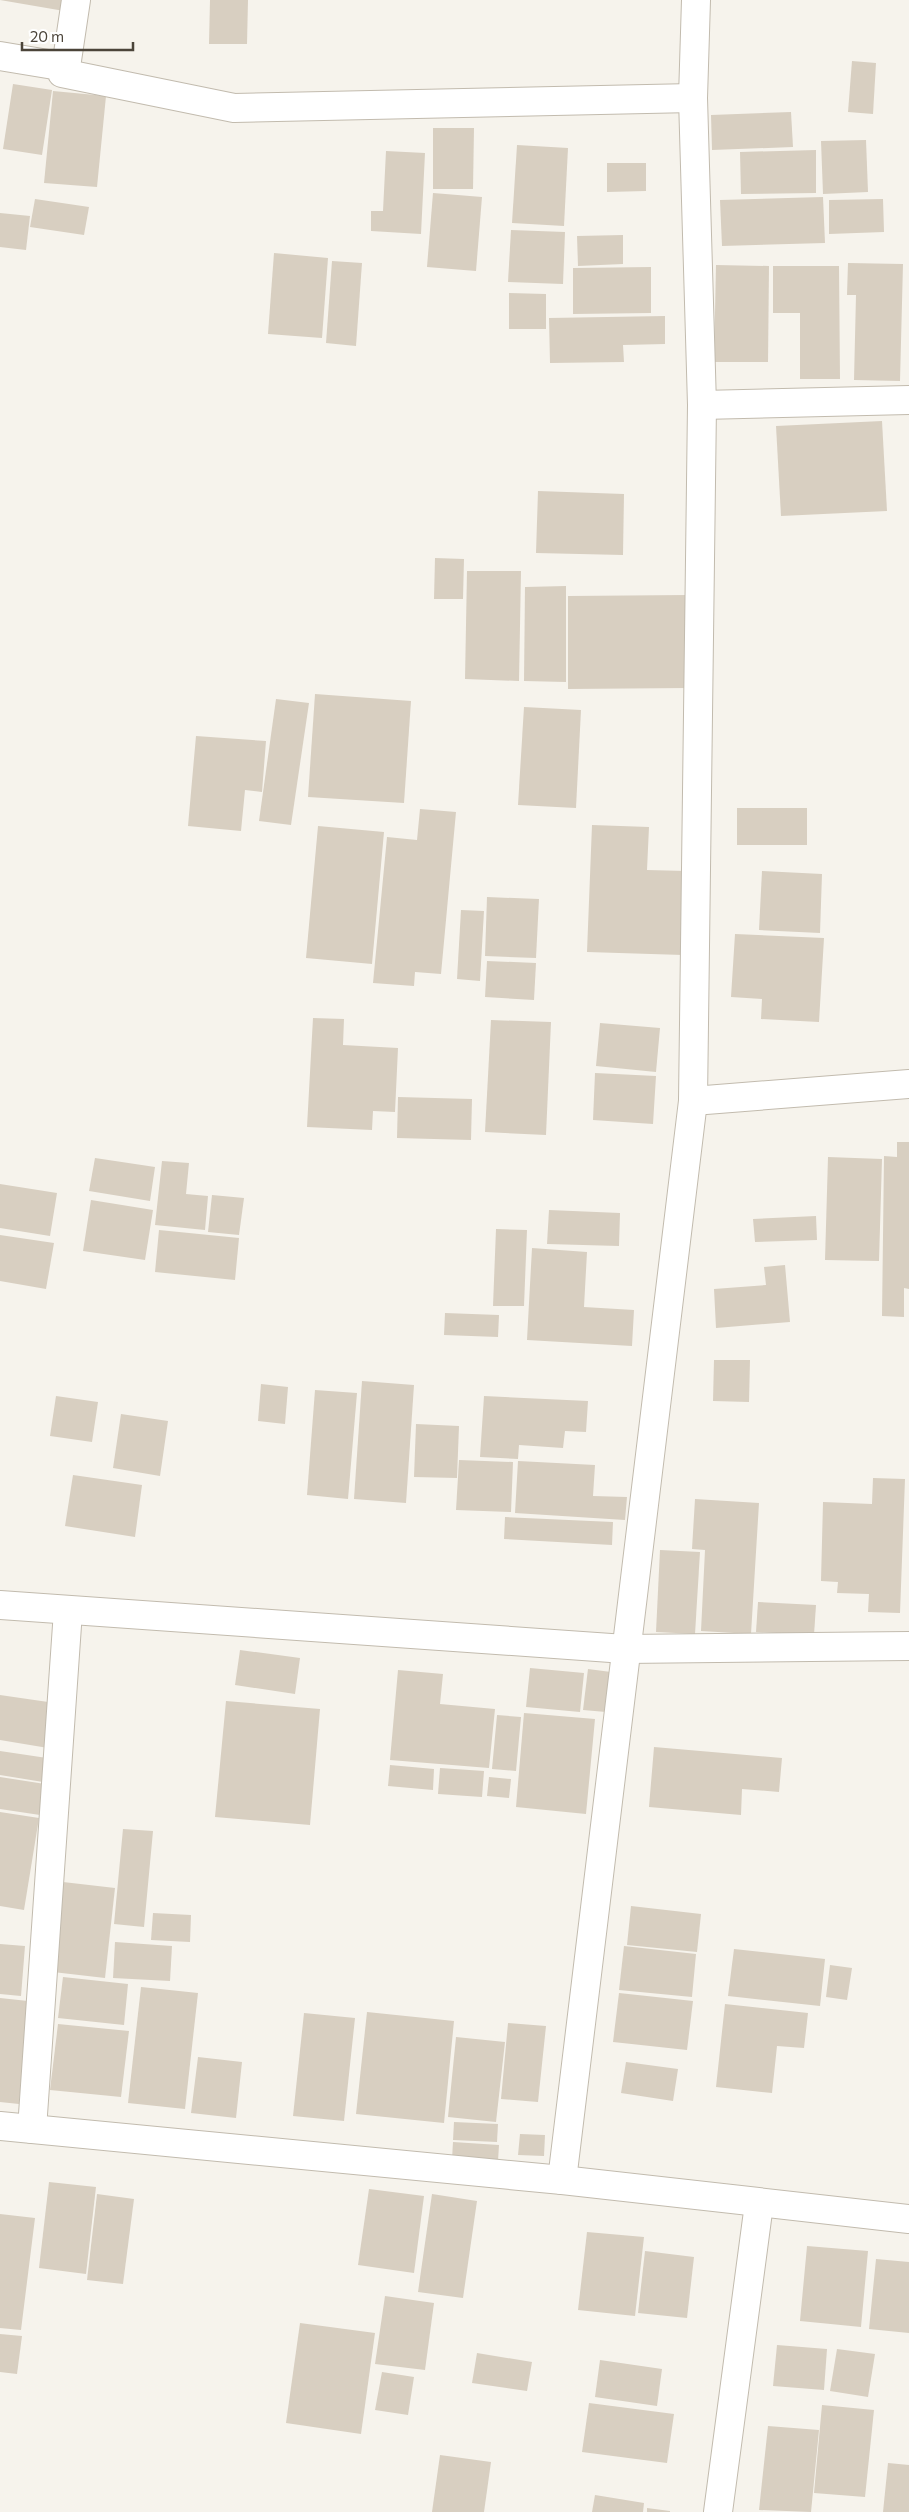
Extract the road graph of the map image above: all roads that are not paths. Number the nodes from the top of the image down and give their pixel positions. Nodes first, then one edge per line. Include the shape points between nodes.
1 (76, 0) edge
2 (696, 0) edge
3 (0, 56) edge
4 (66, 67) junction
5 (693, 98) junction
6 (909, 400) edge
7 (702, 405) junction
8 (909, 1084) edge
9 (693, 1102) junction
10 (0, 1605) edge
11 (68, 1611) junction
12 (909, 1646) edge
13 (625, 1648) junction
14 (0, 2126) edge
15 (32, 2129) junction
16 (562, 2180) junction
17 (759, 2204) junction
18 (909, 2219) edge
19 (718, 2512) edge

1 - 4 street
2 - 5 street
3 - 4 street
4 - 5 street via 62,73 234,108
5 - 7 street
6 - 7 street
7 - 9 street
8 - 9 street
9 - 13 street
10 - 11 street
11 - 13 street
11 - 15 street
12 - 13 street
13 - 16 street
14 - 15 street
15 - 16 street
16 - 17 street
17 - 18 street
17 - 19 street

